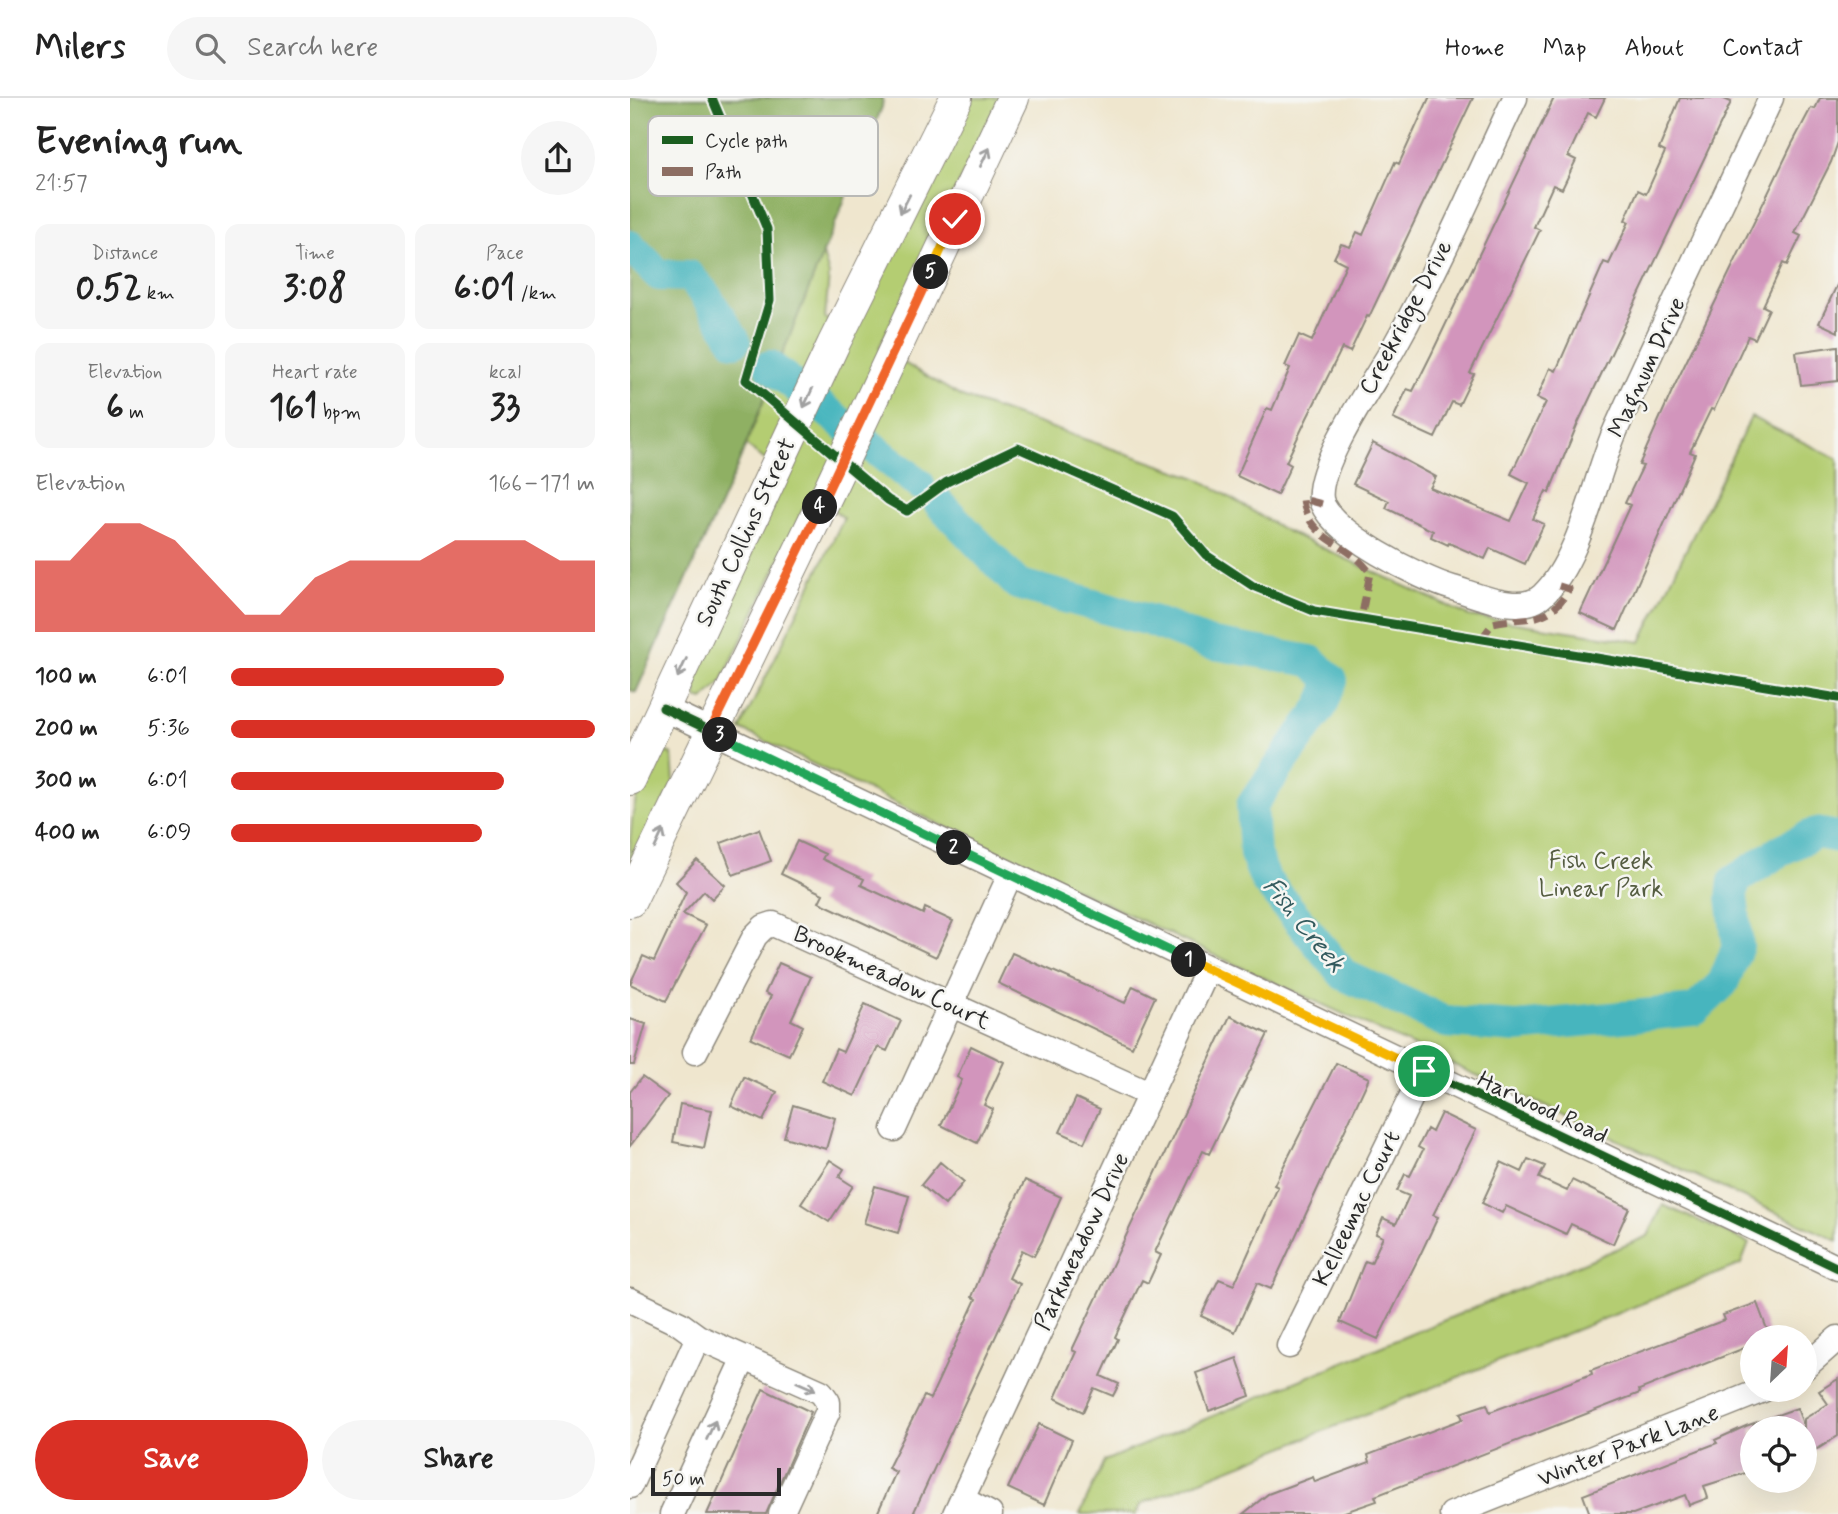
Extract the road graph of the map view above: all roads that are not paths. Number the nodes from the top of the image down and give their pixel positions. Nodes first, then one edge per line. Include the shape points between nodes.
1 (1013, 98) edge
2 (1515, 98) edge
3 (1772, 98) edge
4 (947, 102) edge
5 (1346, 533) joint
6 (663, 708) junction
7 (710, 731) junction
8 (630, 779) edge
9 (1010, 875) junction
10 (630, 901) edge
11 (1208, 969) junction
12 (951, 1004) junction
13 (695, 1052) dead end
14 (1424, 1071) junction
15 (1149, 1094) junction
16 (894, 1129) dead end
17 (1838, 1268) edge
18 (630, 1300) edge
19 (698, 1337) junction
20 (1838, 1338) edge
21 (1289, 1346) dead end
22 (1817, 1357) edge
23 (744, 1358) junction
24 (1740, 1399) edge
25 (630, 1486) edge
26 (958, 1506) edge
27 (672, 1514) edge
28 (781, 1514) edge
29 (990, 1514) edge
30 (1452, 1514) edge

7 -> 1 main road
2 - 5 street, Creekridge Drive via 1325,475 1320,496 1325,513
3 - 5 street, Magnum Drive via 1614,433 1592,500 1559,575 1540,599 1525,604 1502,602 1448,587
4 -> 6 main road, South Collins Street
6 - 7 street, Harwood Road
6 - 8 main road, South Collins Street
7 - 9 street, Harwood Road
10 -> 7 main road
9 - 11 street, Harwood Road
9 - 12 street
11 - 14 street, Harwood Road
11 - 15 street, Parkmeadow Drive
12 - 13 street, Brookmeadow Court via 773,924 755,936
12 - 15 street, Brookmeadow Court
12 - 16 street
14 - 17 street, Harwood Road
14 - 21 street, Kelleemac Court
15 - 26 street, Parkmeadow Drive
18 - 19 street
19 - 23 street
19 - 25 street
20 - 22 street
27 -> 23 street
23 -> 28 street via 821,1392 828,1402
24 - 30 street, Winter Park Lane
26 - 29 street

